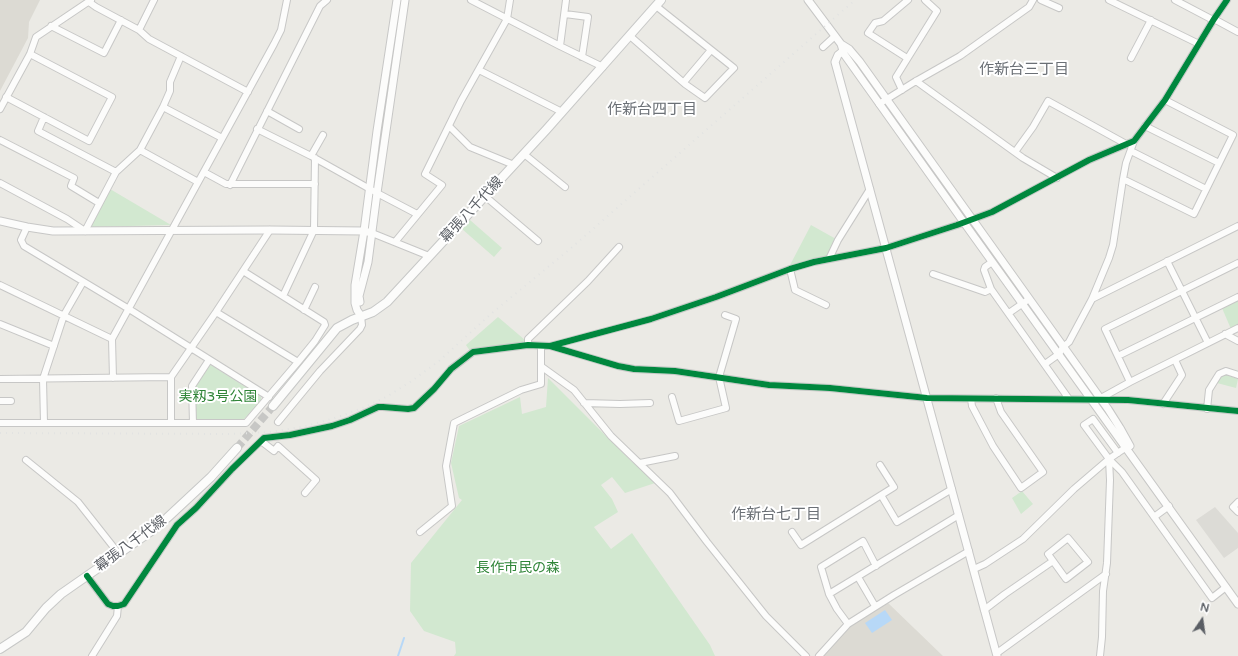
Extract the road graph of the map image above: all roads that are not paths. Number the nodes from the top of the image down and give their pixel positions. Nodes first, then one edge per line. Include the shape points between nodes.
1 (154, 0) edge
2 (287, 0) edge
3 (327, 0) edge
4 (397, 0) edge
5 (405, 0) edge
6 (472, 0) edge
7 (510, 0) edge
8 (566, 0) edge
9 (808, 0) edge
10 (908, 0) edge
11 (925, 0) edge
12 (1033, 0) edge
13 (1040, 0) edge
14 (1109, 0) edge
15 (1175, 0) edge
16 (1227, 0) edge
17 (90, 1) edge
18 (658, 3) edge
19 (1059, 8) dead end
20 (565, 14) junction
21 (507, 19) junction
22 (121, 20) junction
23 (1151, 20) junction
24 (1213, 20) junction
25 (51, 26) junction
26 (139, 30) junction
27 (1238, 32) edge
28 (630, 36) junction
29 (835, 36) junction
30 (1199, 44) junction
31 (560, 46) junction
32 (823, 47) dead end
33 (842, 48) junction
34 (711, 50) junction
35 (30, 54) junction
36 (181, 56) junction
37 (582, 57) junction
38 (907, 58) junction
39 (1131, 58) dead end
40 (603, 67) junction
41 (479, 70) junction
42 (916, 81) junction
43 (684, 82) junction
44 (902, 90) junction
45 (248, 92) junction
46 (6, 97) junction
47 (886, 100) junction
48 (1165, 100) junction
49 (879, 104) junction
50 (163, 107) junction
51 (0, 109) edge
52 (267, 111) junction
53 (562, 112) junction
54 (44, 117) junction
55 (449, 126) junction
56 (1145, 126) junction
57 (258, 129) junction
58 (299, 129) dead end
59 (323, 135) dead end
60 (222, 138) junction
61 (0, 140) edge
62 (1134, 141) junction
63 (1126, 144) junction
64 (140, 150) junction
65 (1131, 151) junction
66 (1015, 152) junction
67 (524, 154) junction
68 (313, 157) junction
69 (1219, 163) junction
70 (514, 165) junction
71 (116, 172) junction
72 (204, 172) junction
73 (1057, 178) junction
74 (1123, 179) junction
75 (198, 182) junction
76 (0, 183) edge
77 (315, 184) junction
78 (230, 185) junction
79 (565, 188) dead end
80 (369, 189) junction
81 (870, 189) junction
82 (1206, 189) junction
83 (377, 193) junction
84 (486, 197) junction
85 (99, 203) junction
86 (417, 214) junction
87 (972, 220) junction
88 (0, 221) edge
89 (964, 222) junction
90 (1238, 226) edge
91 (27, 227) junction
92 (172, 230) junction
93 (270, 230) junction
94 (314, 230) junction
95 (85, 231) junction
96 (364, 231) junction
97 (372, 233) junction
98 (538, 241) dead end
99 (395, 242) junction
100 (619, 247) dead end
101 (886, 248) junction
102 (429, 256) junction
103 (829, 259) junction
104 (1167, 261) junction
105 (992, 262) junction
106 (1238, 263) edge
107 (790, 269) junction
108 (243, 272) junction
109 (934, 274) dead end
110 (83, 282) junction
111 (0, 285) edge
112 (316, 287) dead end
113 (991, 289) junction
114 (1182, 291) junction
115 (283, 296) junction
116 (1238, 297) edge
117 (1028, 299) junction
118 (1092, 299) junction
119 (1022, 304) junction
120 (826, 305) dead end
121 (129, 309) junction
122 (304, 310) junction
123 (216, 312) junction
124 (1009, 313) junction
125 (64, 315) junction
126 (361, 316) junction
127 (725, 316) dead end
128 (1195, 318) junction
129 (0, 324) edge
130 (1238, 328) edge
131 (1225, 334) junction
132 (112, 339) junction
133 (1238, 341) edge
134 (1208, 343) junction
135 (54, 346) junction
136 (528, 346) junction
137 (541, 346) junction
138 (550, 346) junction
139 (1063, 347) junction
140 (191, 348) junction
141 (1059, 354) junction
142 (1118, 356) junction
143 (210, 360) junction
144 (1175, 360) junction
145 (298, 362) junction
146 (1045, 364) junction
147 (542, 367) junction
148 (1238, 375) edge
149 (171, 377) junction
150 (719, 377) junction
151 (113, 378) junction
152 (0, 379) edge
153 (43, 379) junction
154 (1130, 382) junction
155 (269, 397) junction
156 (672, 397) dead end
157 (927, 398) junction
158 (996, 398) junction
159 (1091, 398) junction
160 (971, 399) junction
161 (1069, 399) junction
162 (1100, 399) junction
163 (0, 401) edge
164 (11, 401) dead end
165 (584, 403) junction
166 (650, 403) dead end
167 (1163, 404) junction
168 (273, 406) tunnel mouth
169 (1207, 409) junction
170 (1238, 411) edge
171 (278, 422) dead end
172 (0, 423) edge
173 (44, 423) junction
174 (171, 423) junction
175 (193, 423) junction
176 (261, 441) junction
177 (1128, 446) junction
178 (237, 448) tunnel mouth
179 (1118, 453) junction
180 (675, 456) dead end
181 (1109, 459) junction
182 (26, 460) dead end
183 (640, 463) junction
184 (880, 465) dead end
185 (952, 489) junction
186 (306, 493) dead end
187 (881, 495) junction
188 (1238, 502) edge
189 (1169, 506) junction
190 (1238, 512) edge
191 (959, 515) junction
192 (1154, 517) junction
193 (420, 532) dead end
194 (792, 532) dead end
195 (969, 551) junction
196 (119, 554) junction
197 (1053, 561) junction
198 (876, 566) junction
199 (974, 569) junction
200 (1106, 574) junction
201 (87, 576) junction
202 (858, 577) junction
203 (1226, 587) junction
204 (830, 594) junction
205 (1238, 604) edge
206 (118, 606) junction
207 (875, 606) junction
208 (984, 610) junction
209 (848, 624) junction
210 (0, 649) edge
211 (997, 654) edge
212 (92, 656) edge
213 (806, 656) edge
214 (819, 656) edge
215 (1100, 656) edge

1 - 26 street
2 - 45 street via 281,30
3 - 52 street via 320,6
4 - 80 street
5 - 83 street
6 - 21 street
7 - 21 street
8 - 20 street
9 - 29 street
10 - 38 street via 883,21 875,23 868,33
11 - 38 street via 937,11
12 - 42 street via 1029,7 960,56
13 - 19 street
14 - 23 street
15 - 24 street
16 - 24 street
17 - 22 street
17 - 25 street
18 - 28 main road, 幕張八千代線
18 - 34 street
20 - 31 street
20 - 37 street via 588,17
21 - 31 street
21 - 41 street
22 - 25 street via 104,54
22 - 26 street
23 - 30 street
23 - 39 street
24 - 27 street
24 - 30 street
25 - 35 street via 36,36
26 - 36 street via 149,39
28 - 40 main road, 幕張八千代線
28 - 43 street
29 - 32 street
29 - 33 street
30 - 48 street
31 - 37 street
33 - 47 street via 853,53
33 - 49 street
33 - 81 street via 836,62
34 - 43 street
34 - 43 street via 734,68 729,74 705,98
35 - 46 street
35 - 54 street via 112,97 89,141
36 - 45 street
36 - 50 street
37 - 40 street
38 - 44 street via 896,77
40 - 53 main road, 幕張八千代線
41 - 53 street
41 - 55 street
42 - 44 street
42 - 66 street
44 - 47 street
45 - 60 street
46 - 51 street
46 - 54 street
47 - 49 street
47 - 87 street
48 - 56 street
48 - 69 street via 1233,135
49 - 89 street
50 - 60 street
50 - 64 street
52 - 57 street
52 - 58 street
53 - 67 main road, 幕張八千代線
54 - 71 street via 38,131
55 - 70 street via 470,147
55 - 86 street via 425,174 442,185
56 - 62 street
56 - 69 street
57 - 68 street
57 - 78 street
59 - 68 street
60 - 72 street
61 - 85 street via 74,178 70,186
62 - 63 street
62 - 65 street
63 - 66 street via 1048,101
63 - 73 street via 1089,160
64 - 71 street
64 - 75 street
65 - 74 street
65 - 82 street
66 - 73 street
67 - 70 main road, 幕張八千代線
67 - 79 street
68 - 77 street
68 - 80 street
69 - 82 street
70 - 84 main road, 幕張八千代線
71 - 85 street
72 - 75 street
72 - 78 street
73 - 87 street
74 - 82 street via 1194,214
74 - 118 street via 1113,244
75 - 92 street
76 - 95 street
77 - 78 street
77 - 94 street
80 - 83 street
80 - 96 street
81 - 101 street
81 - 103 street
83 - 86 street
83 - 97 street
84 - 98 street
84 - 102 main road, 幕張八千代線
85 - 95 street
86 - 99 street
87 - 89 street
87 - 117 street
88 - 91 street
89 - 101 street
89 - 105 street
90 - 104 street
91 - 95 street via 53,231
91 - 110 street via 22,240 24,246
92 - 93 street
92 - 95 street
92 - 121 street
93 - 94 street
93 - 108 street
94 - 96 street
94 - 115 street
96 - 97 street
96 - 126 street via 354,292
97 - 99 street
97 - 126 street via 359,296
99 - 102 street
100 - 136 street via 528,339
101 - 103 street
101 - 157 street
102 - 126 main road, 幕張八千代線 via 387,302 373,312
103 - 107 street
104 - 114 street
104 - 118 street
105 - 113 street via 984,270
105 - 119 street
106 - 114 street
107 - 120 street via 795,290
107 - 138 street via 651,319
108 - 115 street
108 - 123 street
109 - 113 street via 985,292
110 - 121 street
110 - 125 street
111 - 125 street
112 - 122 street
113 - 124 street
114 - 128 street
114 - 142 street via 1104,329
115 - 122 street
116 - 128 street
117 - 119 street
117 - 139 street
118 - 139 street via 1069,342
119 - 124 street
119 - 141 street
121 - 132 street
121 - 140 street
122 - 145 street via 325,325
123 - 140 street
123 - 145 street
124 - 146 street
125 - 132 street
125 - 135 street
126 - 168 main road, 幕張八千代線 via 337,328
126 - 171 street via 360,329 320,371
127 - 150 street via 736,319
128 - 134 street
128 - 142 street
129 - 135 street
130 - 131 street
131 - 133 street
131 - 134 street
132 - 151 street
134 - 144 street
135 - 153 street
136 - 137 street
136 - 176 street via 473,352 451,369 414,408 378,407 332,426 264,438
137 - 138 street
137 - 147 street
138 - 150 street via 634,369
139 - 141 street
139 - 162 street
140 - 143 street
140 - 149 street
141 - 146 street
141 - 159 street
142 - 154 street
143 - 155 street
143 - 175 street via 192,386
144 - 154 street
144 - 167 street via 1182,375
145 - 155 street
146 - 161 street
147 - 165 street via 574,390
147 - 193 street via 541,384 521,390 454,423 446,466 452,506
148 - 169 street via 1226,371 1219,374 1209,390
149 - 151 street
149 - 174 street
150 - 156 street via 726,408 679,421
150 - 157 street via 769,385 830,388
151 - 153 street
152 - 153 street
153 - 173 street
154 - 162 street
155 - 175 street via 246,423
157 - 160 street
157 - 185 street
158 - 160 street
158 - 160 street via 1001,412 1043,472 1021,488 993,446 972,406
158 - 161 street
159 - 161 street
159 - 162 street
159 - 177 street
162 - 167 street
162 - 177 street via 1120,428
163 - 164 street
165 - 166 street
165 - 183 street via 611,436
167 - 169 street
169 - 170 street
172 - 173 street
173 - 174 street
174 - 175 street
176 - 186 street via 274,451 278,446 316,480
176 - 206 street via 177,525 124,604
177 - 179 street
177 - 189 street
178 - 196 main road, 幕張八千代線 via 184,503
179 - 181 street
179 - 181 street via 1093,419 1084,425
180 - 183 street
181 - 192 street via 1122,472
181 - 199 street via 1022,539
181 - 200 street
182 - 196 street via 78,502
183 - 213 street via 670,493 766,616
184 - 187 street via 894,487
185 - 187 street via 897,522
185 - 191 street
187 - 194 street via 801,545
188 - 190 street via 1233,507
189 - 192 street
189 - 203 street
191 - 195 street
191 - 198 street
192 - 203 street via 1212,598
195 - 199 street
195 - 207 street
196 - 201 main road, 幕張八千代線
197 - 197 street via 1048,554 1068,538 1088,562 1066,579
197 - 208 street
198 - 202 street
198 - 204 street via 863,542 821,567
199 - 208 street
200 - 211 street
200 - 215 street
201 - 206 street via 108,604
201 - 210 main road, 幕張八千代線 via 51,604 26,632
202 - 204 street
202 - 207 street
203 - 205 street
204 - 209 street
206 - 212 street via 117,616
207 - 209 street
208 - 211 street
209 - 214 street

